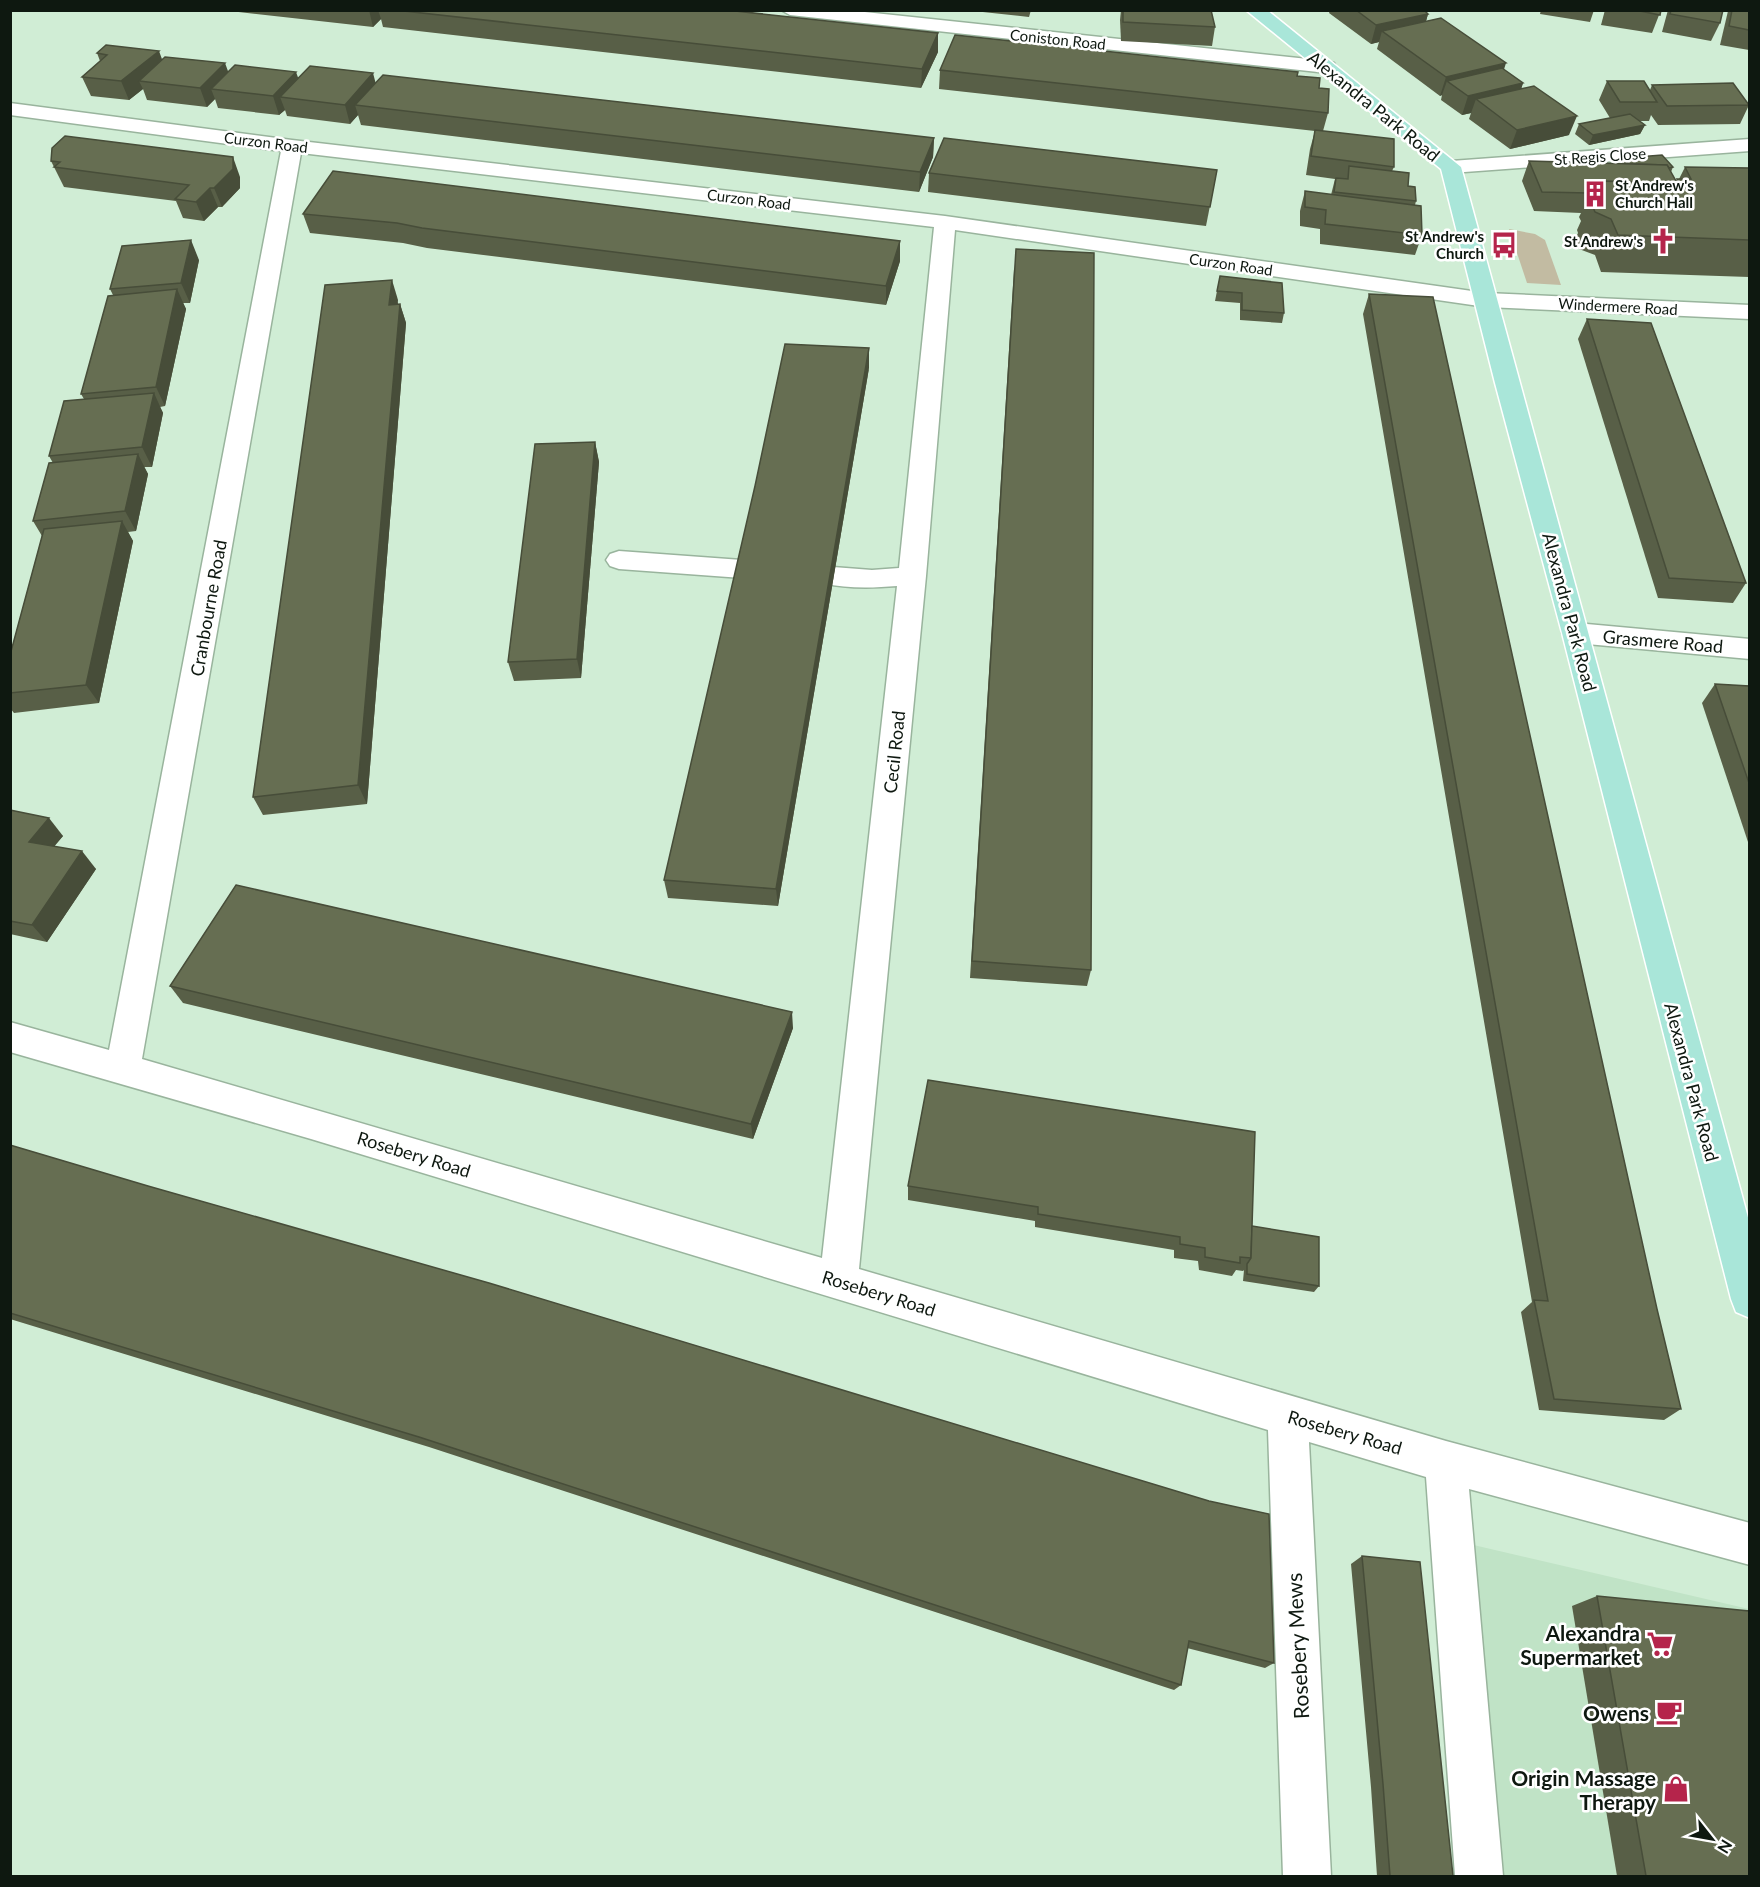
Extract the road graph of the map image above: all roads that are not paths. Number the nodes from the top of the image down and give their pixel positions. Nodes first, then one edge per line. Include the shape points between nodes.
1 (790, 10) edge
2 (1255, 10) edge
3 (1327, 67) junction
4 (10, 110) edge
5 (292, 146) junction
6 (1749, 146) edge
7 (1450, 167) junction
8 (945, 222) junction
9 (1486, 300) junction
10 (1749, 312) edge
11 (618, 560) dead end
12 (742, 569) edge
13 (833, 576) edge
14 (912, 576) junction
15 (1576, 633) junction
16 (1749, 649) edge
17 (10, 1037) edge
18 (123, 1070) junction
19 (1738, 1214) edge
20 (839, 1281) junction
21 (1749, 1299) edge
22 (1288, 1416) junction
23 (1446, 1462) junction
24 (1749, 1544) edge
25 (1307, 1876) edge
26 (1479, 1876) edge

1 - 3 street, Coniston Road
2 - 3 main road, Alexandra Park Road
3 - 7 main road, Alexandra Park Road
4 - 5 street, Curzon Road
5 - 8 street, Curzon Road
5 - 18 street, Cranbourne Road
6 - 7 street, St Regis Close
7 - 9 main road, Alexandra Park Road
8 - 9 street, Curzon Road
8 - 14 street, Cecil Road
9 - 10 street, Windermere Road
9 - 15 main road, Alexandra Park Road
11 - 12 street
13 - 14 street
14 - 20 street, Cecil Road
15 - 16 street, Grasmere Road
15 - 19 main road, Alexandra Park Road
17 - 18 street, Rosebery Road
18 - 20 street, Rosebery Road
19 - 21 main road, Alexandra Park Road
20 - 22 street, Rosebery Road
22 - 23 street, Rosebery Road
22 - 25 street, Rosebery Mews
23 - 24 street, Rosebery Road
23 - 26 street

